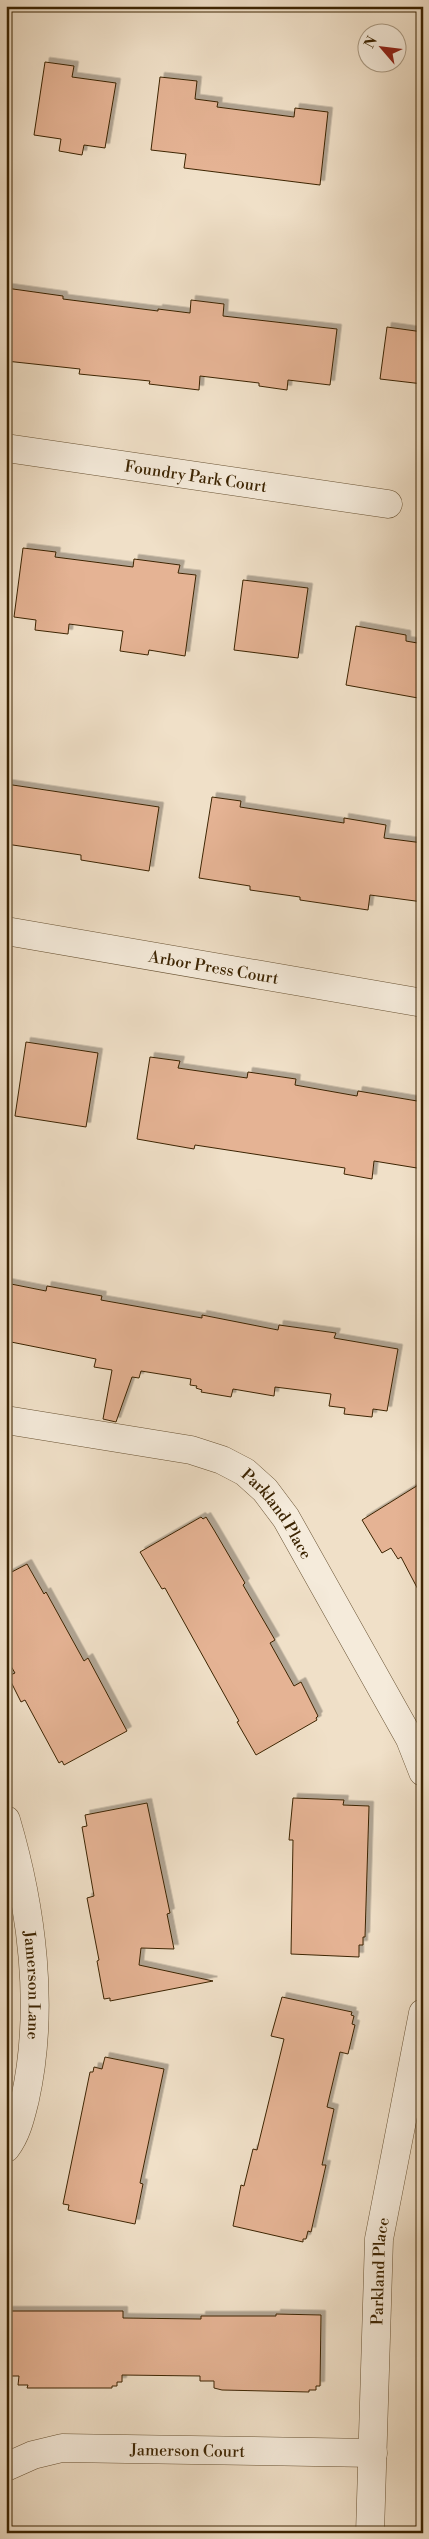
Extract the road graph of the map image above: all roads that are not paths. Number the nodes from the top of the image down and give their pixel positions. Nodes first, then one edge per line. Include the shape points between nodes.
1 (6, 448) edge
2 (388, 504) dead end
3 (6, 931) edge
4 (423, 1003) edge
5 (6, 1420) edge
6 (423, 1772) edge
7 (6, 1820) edge
8 (423, 2013) edge
9 (6, 2148) edge
10 (373, 2453) junction
11 (6, 2467) edge
12 (370, 2533) edge

1 - 2 street, Foundry Park Court
3 - 4 street, Arbor Press Court
5 - 6 street, Parkland Place via 191,1450 245,1472 265,1490 286,1518 410,1739
7 - 9 street, Jamerson Lane via 24,1893 35,2013 29,2078 20,2121
8 - 10 street, Parkland Place via 379,2239
10 - 11 street, Jamerson Court via 62,2448
10 - 12 street, Parkland Place

